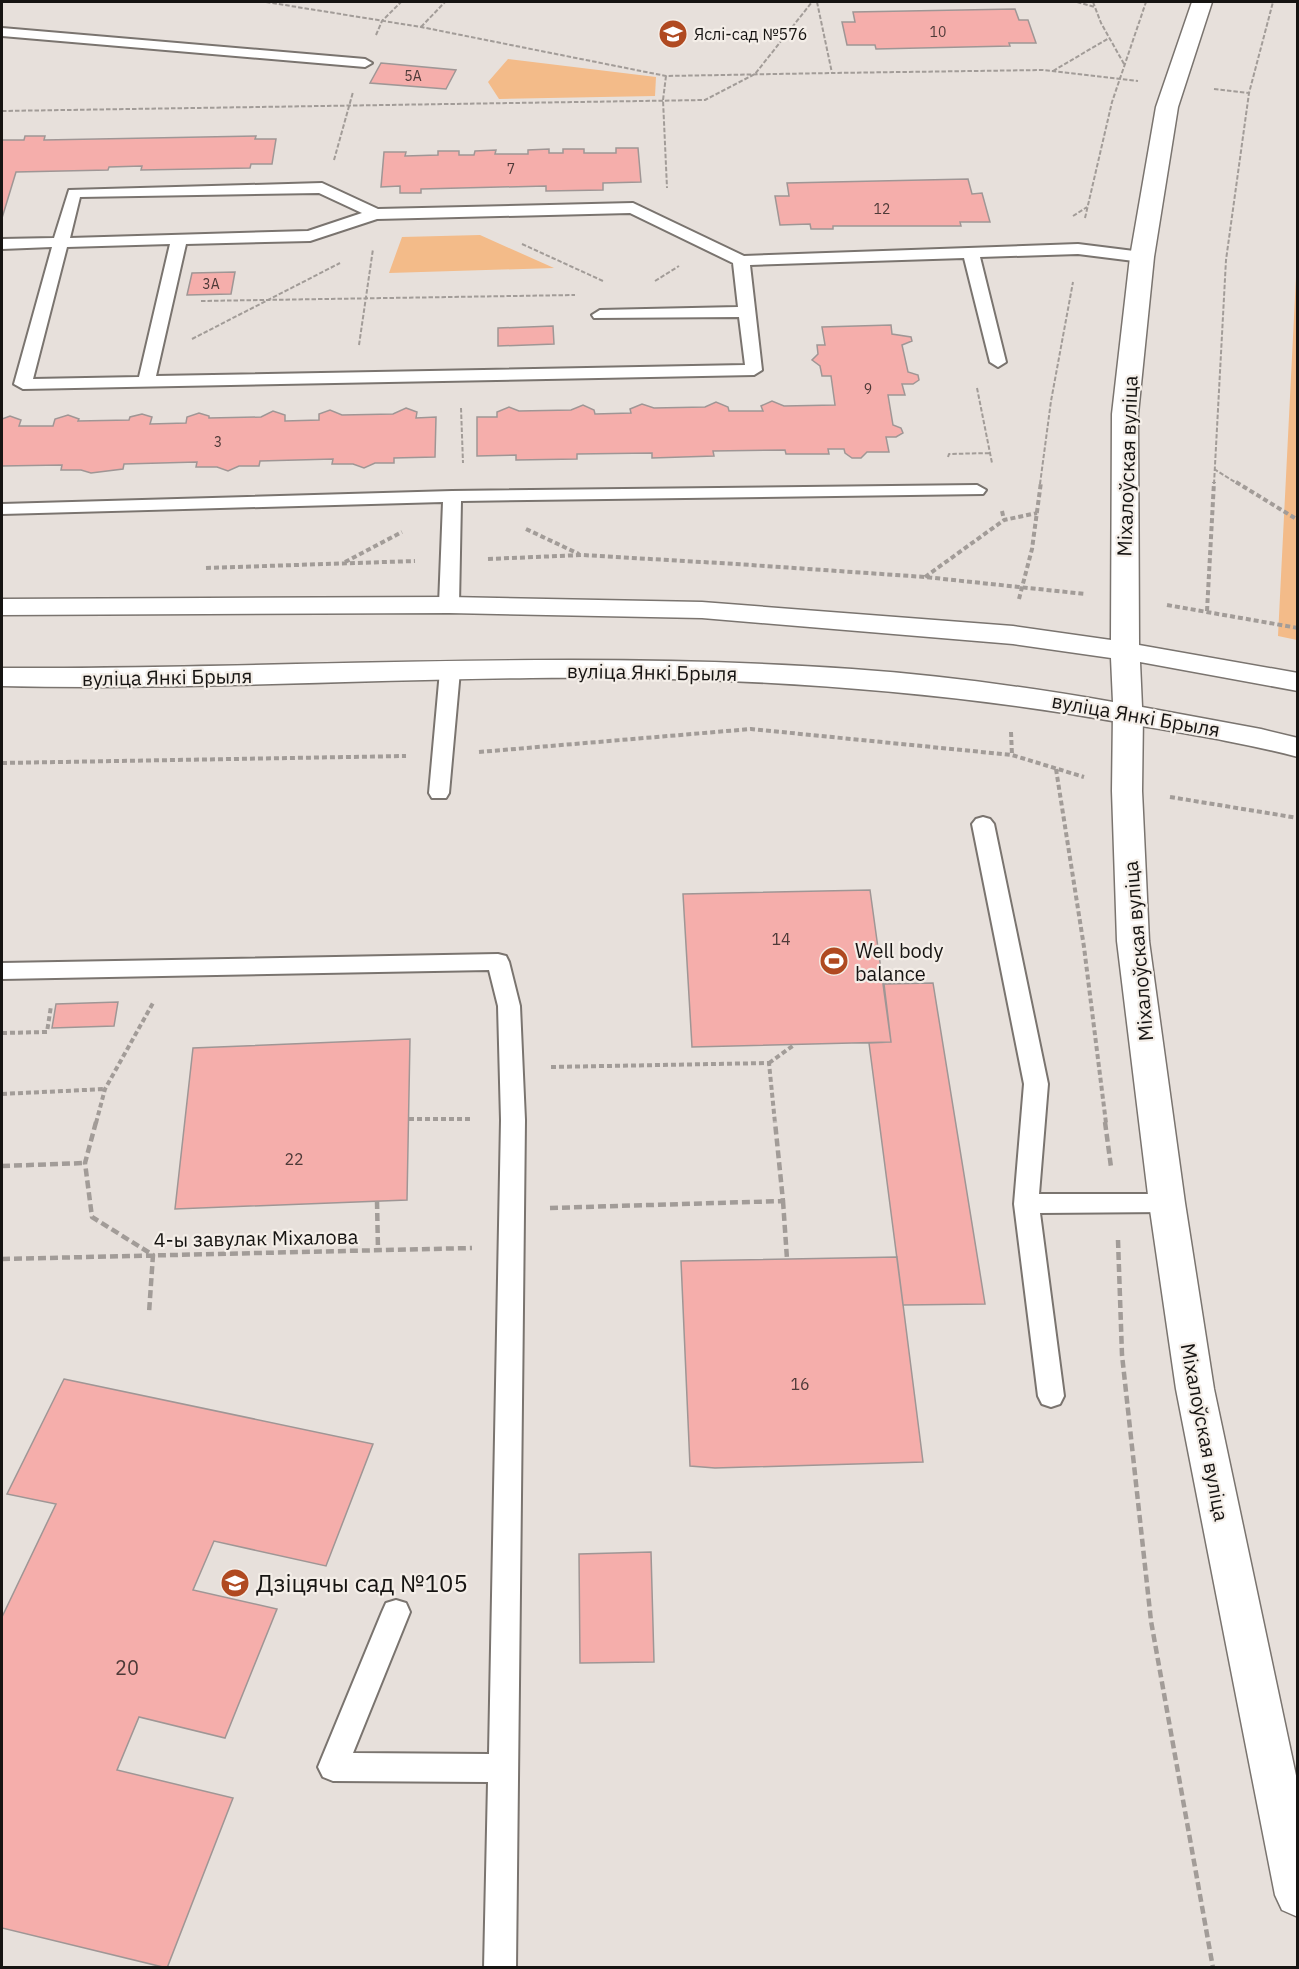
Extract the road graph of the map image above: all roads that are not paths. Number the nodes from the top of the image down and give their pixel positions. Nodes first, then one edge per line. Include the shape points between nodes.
1 (1202, 2) edge
2 (2, 32) edge
3 (365, 63) road end
4 (375, 214) junction
5 (179, 240) junction
6 (62, 243) junction
7 (2, 244) edge
8 (971, 255) junction
9 (1142, 257) junction
10 (741, 261) junction
11 (746, 312) junction
12 (600, 315) dead end
13 (998, 362) dead end
14 (146, 381) junction
15 (977, 490) dead end
16 (452, 496) junction
17 (2, 509) edge
18 (448, 605) junction
19 (2, 607) edge
20 (1126, 651) junction
21 (450, 671) junction
22 (2, 676) edge
23 (1298, 682) edge
24 (1128, 713) junction
25 (1298, 748) edge
26 (439, 793) dead end
27 (982, 824) dead end
28 (2, 971) edge
29 (1167, 1203) junction
30 (1026, 1204) junction
31 (1051, 1396) dead end
32 (396, 1612) dead end
33 (501, 1768) junction
34 (1298, 1895) edge
35 (500, 1968) edge

1 - 9 street, Міхалоўская вуліца via 1167,107
2 - 3 lane
4 - 5 lane via 310,236
4 - 6 lane via 322,188 74,193
4 - 10 lane via 633,208
5 - 6 lane
5 - 14 lane
6 - 7 lane
6 - 14 lane via 23,384
8 - 9 lane via 1078,249
8 - 10 lane
8 - 13 lane
9 - 20 street, Міхалоўская вуліца via 1125,414
10 - 11 lane
11 - 12 lane
11 - 14 lane via 754,370
15 - 16 lane
16 - 17 lane
16 - 18 lane
18 - 19 street
18 - 20 street via 702,610 1013,635
20 - 23 street
20 - 24 street, Міхалоўская вуліца
21 - 22 street, вуліца Янкі Брыля via 135,679
21 - 24 street, вуліца Янкі Брыля via 697,671 852,678 1010,693
21 - 26 lane
24 - 25 street, вуліца Янкі Брыля
24 - 29 street, Міхалоўская вуліца via 1126,790 1133,941
27 - 30 lane via 1036,1084
28 - 33 lane via 498,962 509,1006 513,1120
29 - 30 lane
29 - 34 street, Міхалоўская вуліца via 1196,1389
30 - 31 lane
32 - 33 lane via 333,1767
33 - 35 lane

